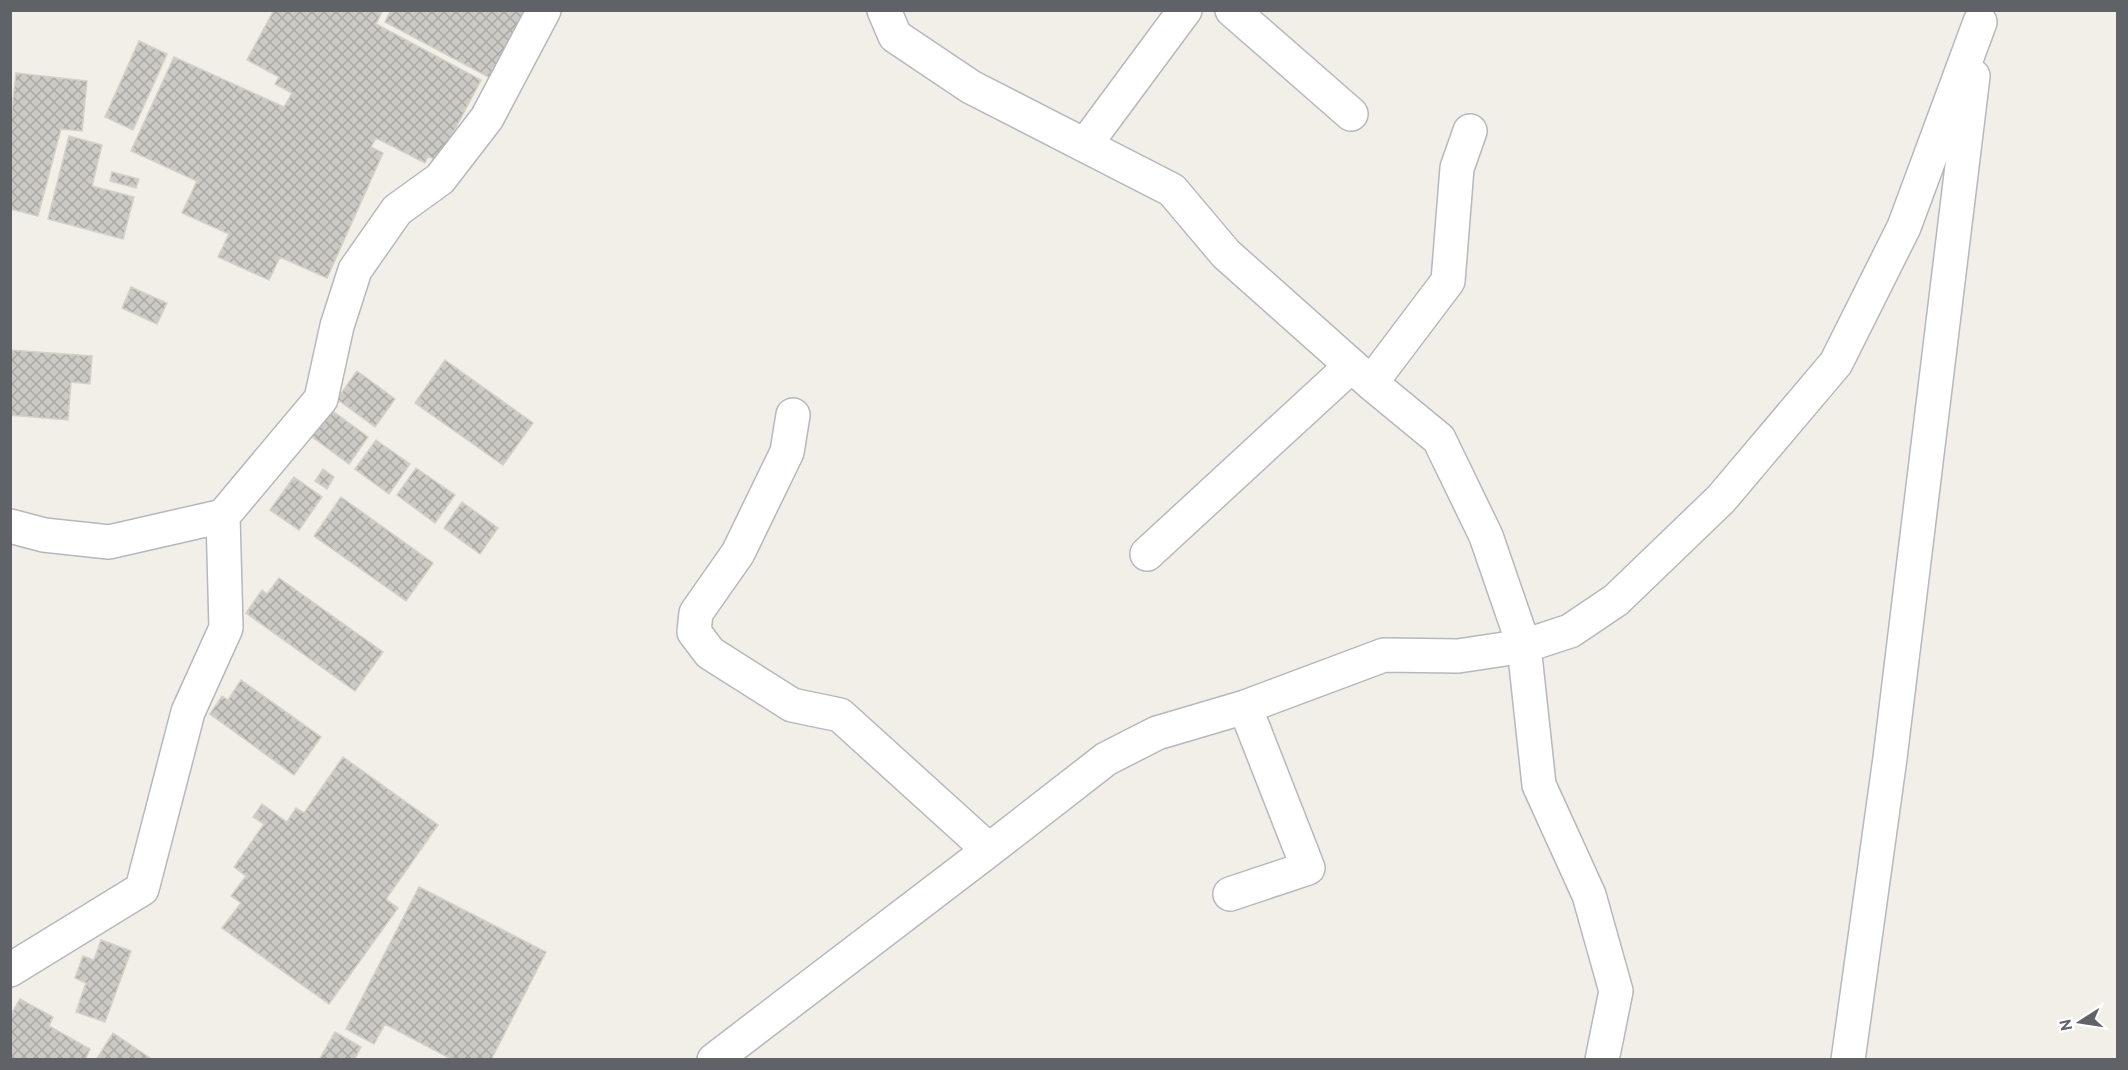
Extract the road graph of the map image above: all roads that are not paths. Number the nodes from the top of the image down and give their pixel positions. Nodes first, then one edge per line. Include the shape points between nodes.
1 (544, 10) edge
2 (884, 10) edge
3 (1185, 10) edge
4 (1232, 10) edge
5 (1981, 16) edge
6 (1351, 114) dead end
7 (1470, 131) dead end
8 (1085, 145) junction
9 (1361, 375) junction
10 (793, 415) dead end
11 (223, 516) junction
12 (10, 526) edge
13 (1147, 554) dead end
14 (1524, 646) junction
15 (1245, 707) junction
16 (989, 850) junction
17 (1230, 894) dead end
18 (10, 970) edge
19 (714, 1059) edge
20 (1602, 1059) edge
21 (1848, 1059) edge

1 - 11 street via 488,118 440,179 398,210 354,270 321,399
2 - 8 street via 895,36 914,49 971,87
3 - 8 street
4 - 6 street
5 - 14 street via 1904,227 1836,363 1721,500 1616,600 1570,631
5 - 21 street via 1890,758
7 - 9 street via 1457,168 1448,281
8 - 9 street via 1172,190 1226,254
9 - 13 street
9 - 14 street via 1439,439 1486,536
10 - 16 street via 787,452 738,554 696,613 694,632 710,653 792,705 840,715
11 - 12 street via 109,542 44,535
11 - 18 street via 226,628 188,712 142,889
14 - 15 street via 1458,656 1384,655
14 - 20 street via 1539,785 1589,895 1616,991
15 - 16 street via 1157,733 1106,759
15 - 17 street via 1308,868
16 - 19 street

